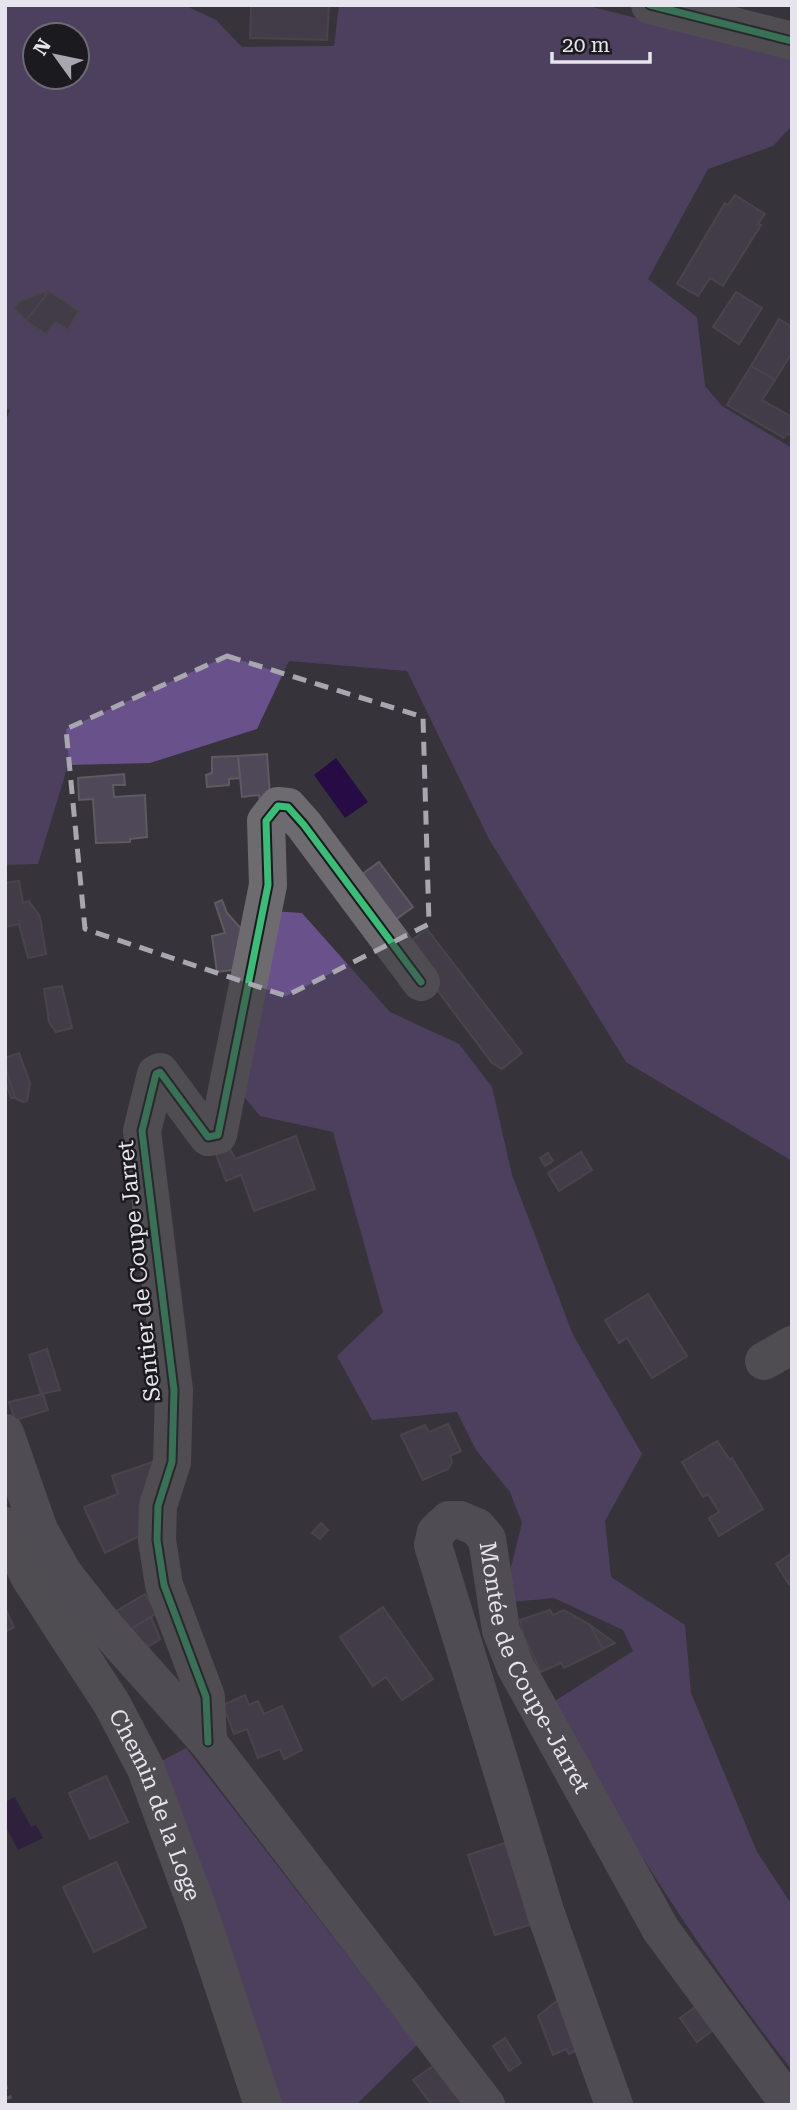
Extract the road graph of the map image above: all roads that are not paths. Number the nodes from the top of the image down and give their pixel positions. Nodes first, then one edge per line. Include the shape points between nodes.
1 (650, 5) edge
2 (792, 41) edge
3 (421, 982) dead end
4 (5, 1433) edge
5 (5, 1526) edge
6 (208, 1742) junction
7 (263, 2105) edge
8 (486, 2105) edge
9 (614, 2105) edge
10 (790, 2105) edge

1 - 2 street
3 - 6 street, Sentier de Coupe Jarret via 304,825 288,807 278,806 266,821 268,885 218,1135 208,1137 160,1072 150,1091 142,1131 174,1390 172,1462 158,1506 158,1540 164,1584 206,1697
4 - 6 main road via 39,1530 63,1573
5 - 7 street, Chemin de la Loge via 30,1578 113,1704 146,1769
6 - 8 main road
9 - 10 main road, Montée de Coupe-Jarret via 547,1917 433,1545 436,1532 449,1520 477,1527 487,1539 501,1630 515,1665 661,1930

